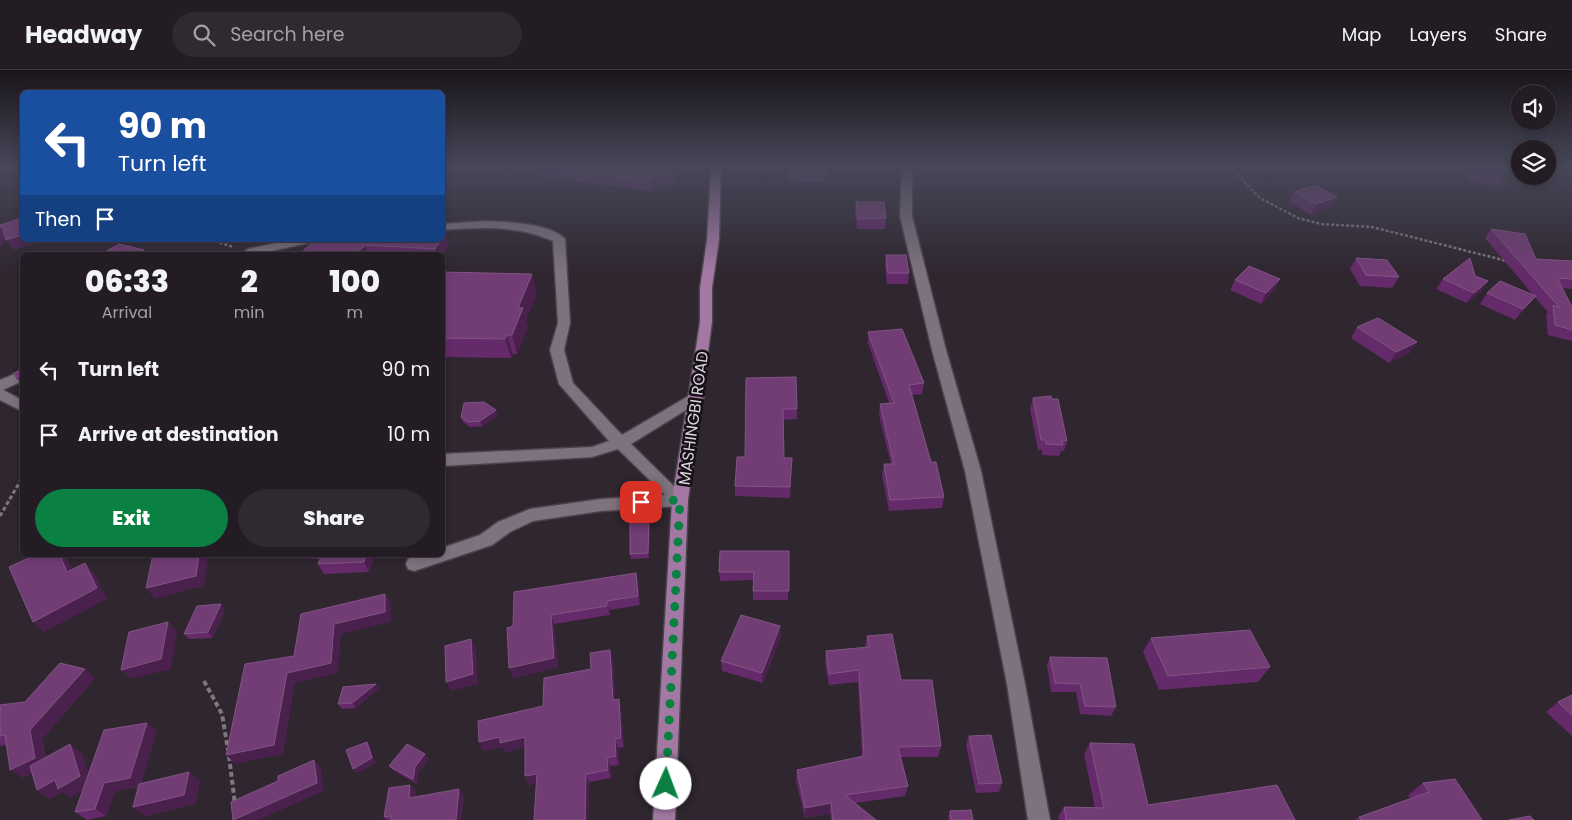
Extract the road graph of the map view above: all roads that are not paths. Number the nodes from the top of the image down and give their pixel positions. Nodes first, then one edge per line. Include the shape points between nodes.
1 (715, 202) edge
2 (906, 202) edge
3 (445, 227) edge
4 (299, 242) edge
5 (254, 252) edge
6 (20, 377) edge
7 (0, 386) edge
8 (0, 394) edge
9 (697, 397) junction
10 (20, 405) edge
11 (620, 443) junction
12 (445, 460) edge
13 (680, 500) junction
14 (445, 554) edge
15 (436, 557) edge
16 (414, 564) dead end
17 (664, 820) edge
18 (1039, 820) edge

1 - 9 main road, MASHINGBI ROAD
2 - 18 street via 906,216 939,350 973,472 1016,684
3 - 11 street via 518,228 546,232 558,240 564,323 557,350 566,384
4 - 5 street
6 - 7 street
8 - 10 street
9 - 11 street
9 - 13 main road, MASHINGBI ROAD
11 - 12 street via 592,452
11 - 13 street
13 - 14 street via 601,505 530,515 486,540
13 - 17 main road, MASHINGBI ROAD
15 - 16 street

